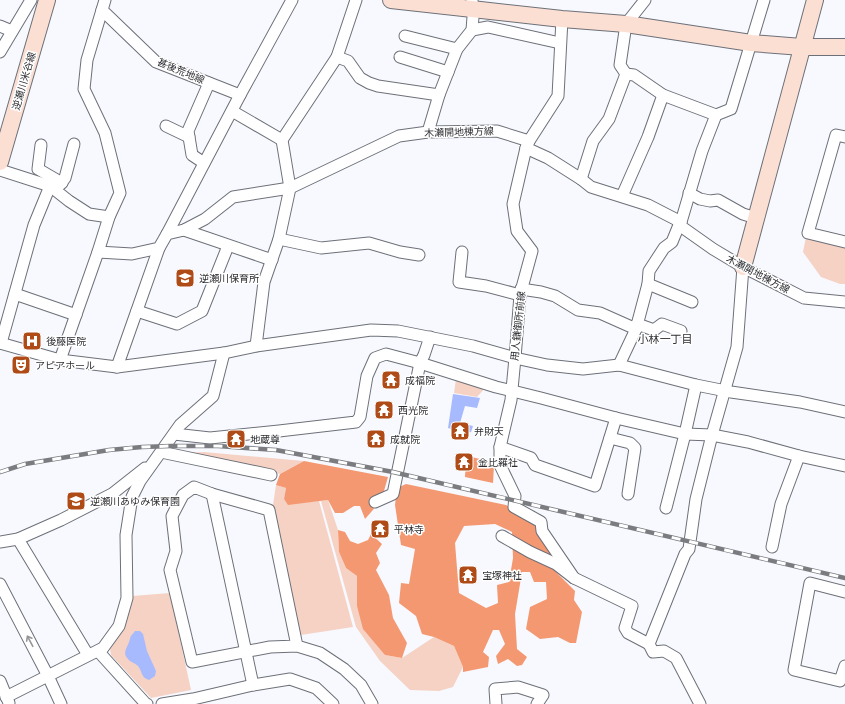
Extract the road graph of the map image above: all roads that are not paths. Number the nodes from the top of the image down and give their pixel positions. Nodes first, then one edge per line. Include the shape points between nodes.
1 (31, 0) edge
2 (47, 0) edge
3 (292, 0) edge
4 (356, 0) edge
5 (391, 0) edge
6 (645, 0) edge
7 (764, 0) edge
8 (815, 0) edge
9 (472, 4) edge
10 (104, 5) edge
11 (508, 12) junction
12 (562, 18) junction
13 (626, 24) junction
14 (0, 26) edge
15 (472, 30) junction
16 (12, 31) junction
17 (507, 31) junction
18 (405, 36) dead end
19 (560, 43) junction
20 (750, 43) junction
21 (802, 47) junction
22 (845, 47) edge
23 (457, 49) junction
24 (0, 52) edge
25 (337, 57) junction
26 (400, 57) dead end
27 (448, 72) junction
28 (626, 74) junction
29 (209, 83) junction
30 (663, 94) junction
31 (240, 95) junction
32 (439, 95) junction
33 (232, 111) junction
34 (716, 115) junction
35 (166, 126) dead end
36 (428, 132) junction
37 (4, 137) edge
38 (190, 137) junction
39 (845, 137) edge
40 (282, 140) junction
41 (74, 144) dead end
42 (527, 144) junction
43 (41, 145) dead end
44 (0, 162) edge
45 (204, 164) junction
46 (0, 170) edge
47 (581, 179) junction
48 (56, 186) junction
49 (290, 188) junction
50 (689, 193) junction
51 (622, 196) junction
52 (109, 217) junction
53 (756, 218) junction
54 (680, 224) junction
55 (184, 230) junction
56 (167, 234) junction
57 (279, 239) junction
58 (845, 242) edge
59 (228, 246) junction
60 (159, 248) junction
61 (98, 252) junction
62 (462, 252) dead end
63 (419, 255) dead end
64 (272, 260) junction
65 (743, 267) junction
66 (648, 284) junction
67 (521, 292) junction
68 (15, 294) junction
69 (692, 302) dead end
70 (845, 302) edge
71 (137, 311) junction
72 (76, 315) junction
73 (636, 327) junction
74 (681, 331) dead end
75 (430, 337) junction
76 (1, 343) edge
77 (256, 346) junction
78 (224, 353) junction
79 (515, 358) junction
80 (60, 360) junction
81 (420, 363) junction
82 (619, 365) junction
83 (117, 366) junction
84 (696, 385) junction
85 (725, 390) junction
86 (512, 392) junction
87 (845, 412) edge
88 (616, 418) junction
89 (174, 434) junction
90 (686, 434) junction
91 (712, 435) junction
92 (610, 438) junction
93 (500, 448) junction
94 (161, 452) junction
95 (799, 456) junction
96 (152, 464) junction
97 (845, 466) edge
98 (271, 475) dead end
99 (212, 494) junction
100 (628, 494) dead end
101 (375, 502) dead end
102 (666, 508) dead end
103 (502, 536) dead end
104 (18, 539) junction
105 (0, 542) edge
106 (772, 548) dead end
107 (574, 578) junction
108 (0, 584) edge
109 (845, 592) edge
110 (647, 643) junction
111 (297, 646) junction
112 (245, 651) junction
113 (93, 653) junction
114 (845, 666) edge
115 (48, 676) junction
116 (0, 681) edge
117 (253, 684) junction
118 (8, 701) edge
119 (62, 702) edge
120 (194, 702) edge
121 (147, 704) edge
122 (162, 704) edge
123 (334, 704) edge
124 (372, 704) edge
125 (496, 704) edge
126 (537, 704) edge
127 (700, 704) edge

1 - 16 street
2 - 37 street, 逆瀬川米谷線
3 - 31 street
4 - 25 street
5 - 9 street
6 - 13 street
7 - 20 street
8 - 21 street
9 - 11 street
9 - 15 street
10 - 29 street, 甚後荒地線 via 156,62
10 - 52 street via 87,60 84,88 105,133 120,193
11 - 12 street
11 - 17 street
12 - 13 street
12 - 19 street, 用人鎌御所前線
13 - 20 street
13 - 28 street via 620,65
14 - 16 street
15 - 17 street via 488,27
15 - 23 street
16 - 24 street
17 - 19 street
18 - 23 street
19 - 42 street, 用人鎌御所前線 via 558,96
20 - 21 street
20 - 34 street via 731,109
21 - 22 street
21 - 53 street
23 - 27 street
25 - 32 street via 348,61 360,78 369,83
25 - 40 street
26 - 27 street
27 - 32 street
28 - 30 street via 634,75
28 - 47 street via 609,119 593,141
29 - 31 street, 甚後荒地線
29 - 38 street via 188,131
30 - 34 street
30 - 51 street via 648,137
31 - 33 street
32 - 36 street
33 - 40 street
33 - 45 street
34 - 50 street
35 - 38 street
36 - 42 street, 木瀬開地棟方線 via 497,130
36 - 49 street, 木瀬開地棟方線 via 399,136
37 - 44 street, 逆瀬川米谷線
38 - 45 street via 192,155
39 - 58 street via 836,135 808,233
40 - 49 street
41 - 48 street via 65,178
42 - 47 street, 木瀬開地棟方線
42 - 67 street, 用人鎌御所前線 via 513,204 517,230 532,251
43 - 48 street via 38,169
45 - 56 street
46 - 48 street
47 - 51 street, 木瀬開地棟方線 via 591,187
48 - 52 street via 69,202 90,214
48 - 68 street via 34,225
49 - 55 street, 木瀬開地棟方線 via 233,197 205,219
49 - 57 street
50 - 53 street via 710,201 718,200
50 - 54 street
51 - 54 street, 木瀬開地棟方線 via 648,205
52 - 61 street
53 - 65 street
54 - 65 street, 木瀬開地棟方線 via 713,250
54 - 66 street via 672,242 664,248 649,271
55 - 56 street, 木瀬開地棟方線
55 - 59 street
56 - 60 street
57 - 63 street via 321,248 369,243
57 - 64 street
59 - 64 street
59 - 71 street via 202,311 177,324
60 - 61 street via 132,254
60 - 71 street
61 - 72 street
62 - 67 street via 459,282
64 - 77 street via 264,282
65 - 70 street, 木瀬開地棟方線 via 804,298
65 - 85 street via 737,348
66 - 69 street
66 - 73 street
67 - 73 street via 541,292 554,296 578,310 600,313
67 - 79 street, 用人鎌御所前線
68 - 72 street
68 - 76 street
71 - 83 street
72 - 80 street
73 - 74 street via 654,330 662,324
73 - 82 street
75 - 77 street via 398,331 371,330
75 - 79 street
75 - 81 street
76 - 80 street
77 - 78 street
78 - 83 street
78 - 89 street via 213,396 180,425
79 - 82 street via 583,369
79 - 86 street, 用人鎌御所前線
80 - 83 street
81 - 86 street
81 - 89 street via 386,354 375,358 367,376 360,417 356,422 210,438
81 - 101 street via 393,494
82 - 84 street
84 - 85 street
84 - 90 street
85 - 87 street
85 - 91 street
86 - 88 street
86 - 93 street, 用人鎌御所前線
88 - 90 street
88 - 92 street
89 - 94 street
90 - 91 street
90 - 102 street
91 - 95 street
91 - 110 street via 696,500 689,549
92 - 93 street via 595,486 535,465 531,458
92 - 100 street via 630,443 635,448
93 - 107 street, 用人鎌御所前線 via 500,465 515,496 514,507 541,522 542,531
94 - 96 street
94 - 98 street
95 - 97 street
95 - 106 street via 781,504
96 - 104 street via 112,494
96 - 113 street via 132,497 126,535 127,598 119,626 103,648
99 - 111 street via 269,510
99 - 112 street
99 - 112 street via 194,487 183,495 172,516 176,551 170,570 192,662
103 - 107 street via 556,564
104 - 105 street
104 - 113 street
107 - 110 street via 632,606 625,628 628,633
115 -> 108 street
109 - 114 street via 810,583 794,670 840,681
110 - 127 street via 653,652 664,651 676,658
111 - 112 street
111 - 124 street via 320,653 344,669 361,685
112 - 117 street
113 - 115 street
113 - 121 street
115 - 118 street
115 - 119 street
116 - 118 street
117 - 120 street
117 - 123 street via 290,679 316,688
120 - 122 street
125 - 126 street via 495,689 518,687 543,695

